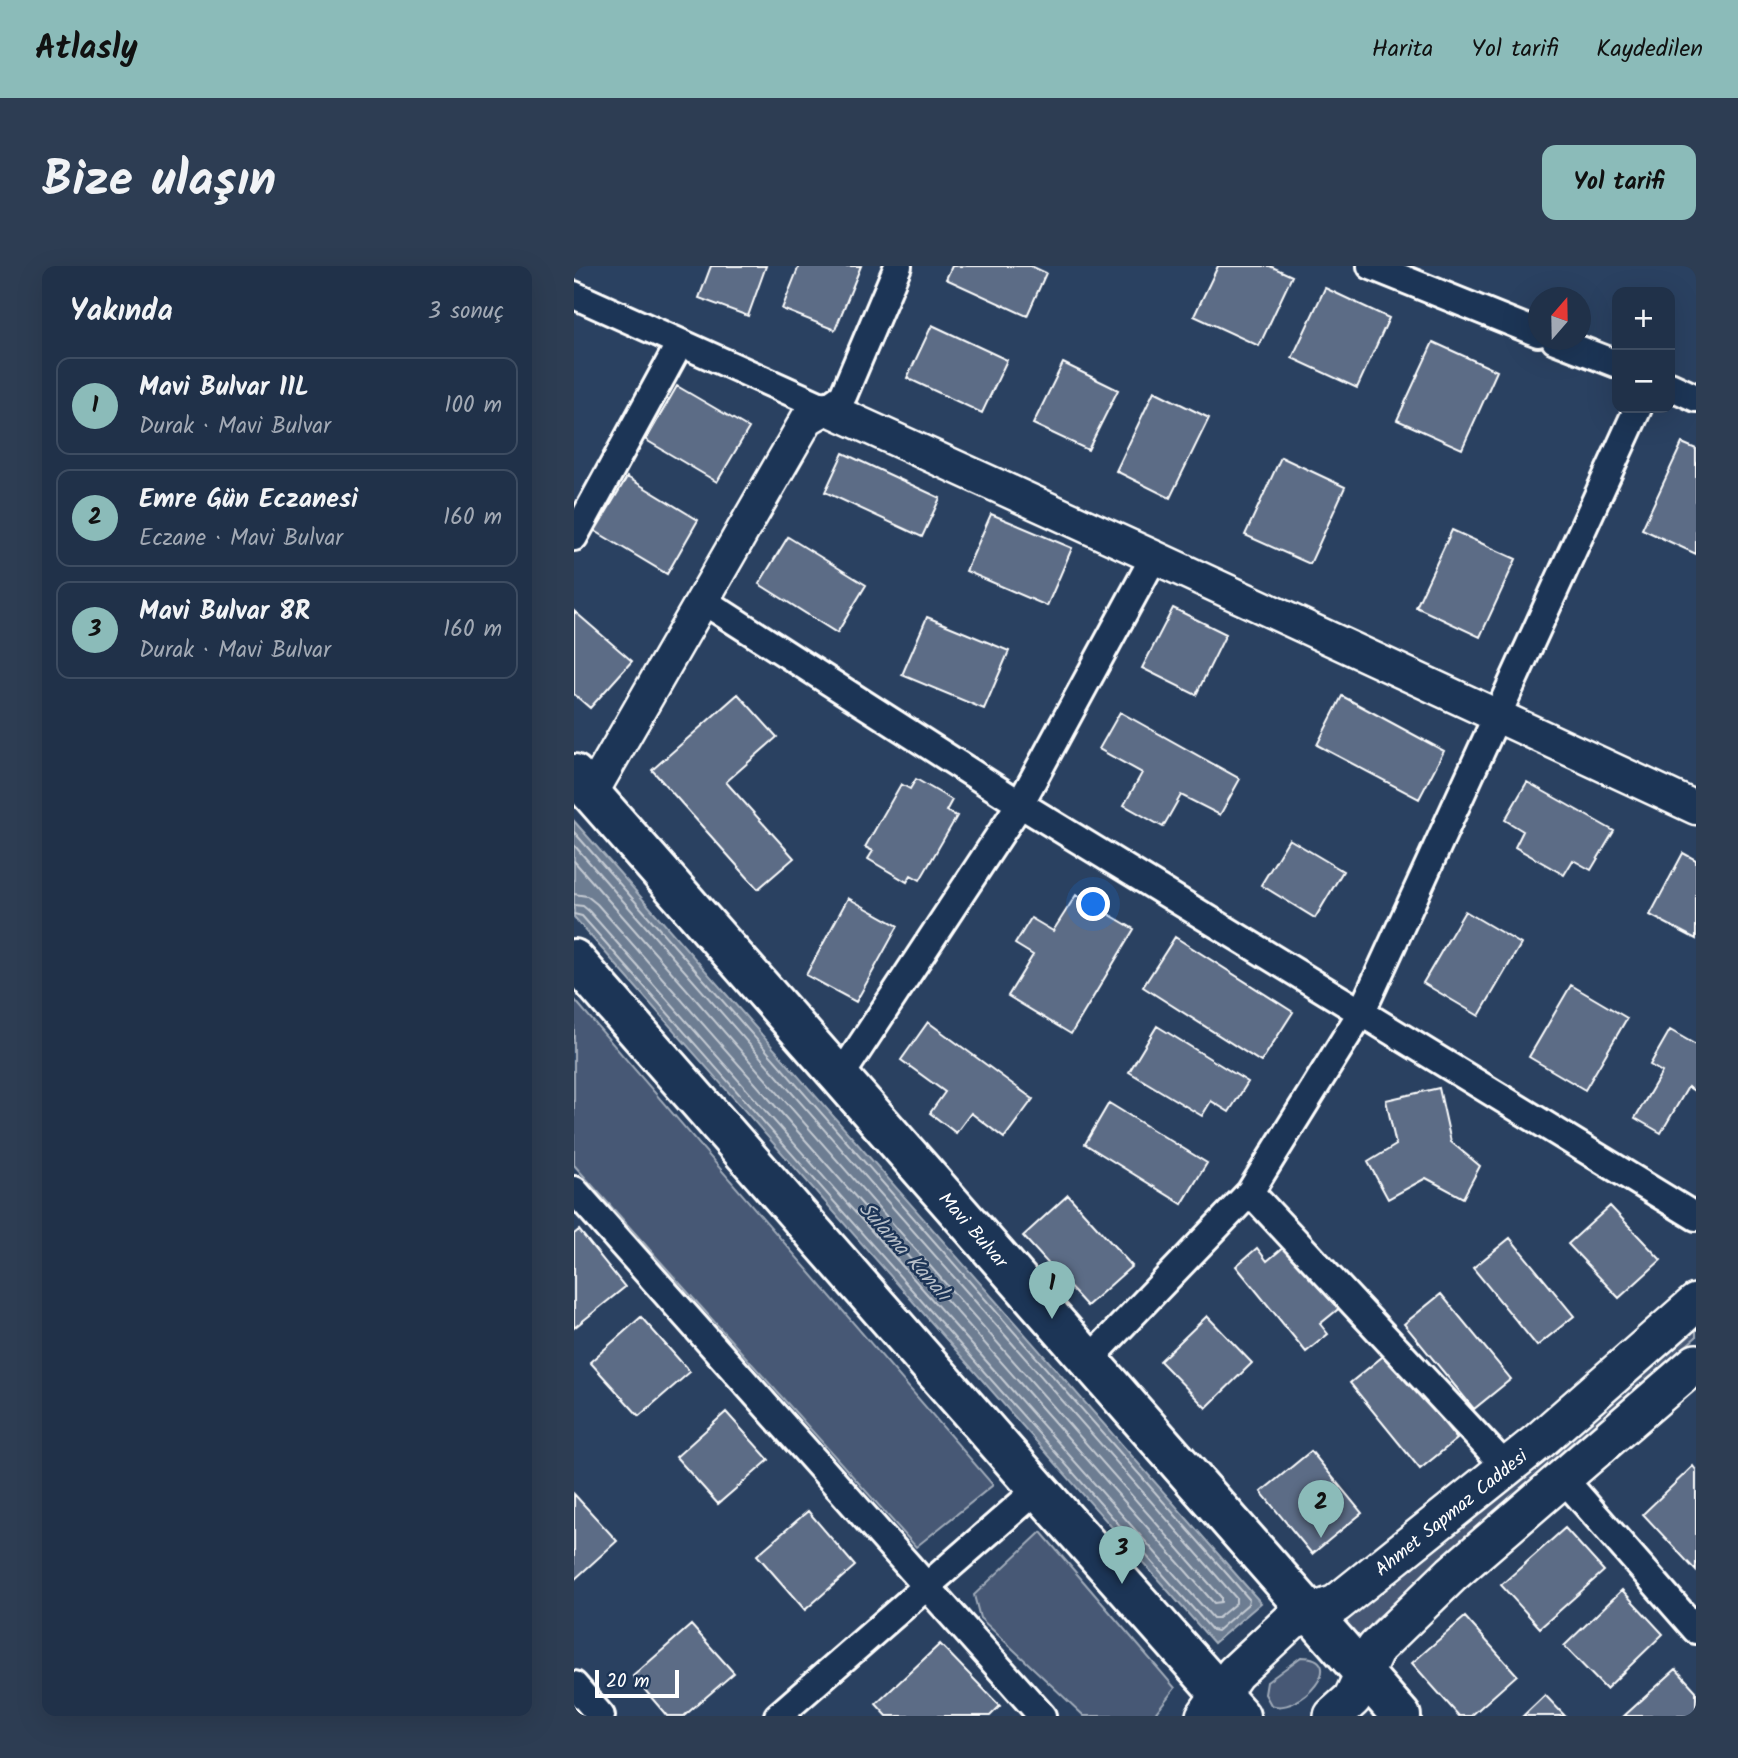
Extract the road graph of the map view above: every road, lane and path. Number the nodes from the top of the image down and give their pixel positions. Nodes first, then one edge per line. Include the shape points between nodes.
1 (898, 266) edge
2 (1371, 266) edge
3 (574, 295) edge
4 (1528, 329) edge
5 (680, 343) junction
6 (1581, 350) edge
7 (1612, 362) edge
8 (1675, 388) edge
9 (1696, 398) edge
10 (826, 408) junction
11 (1636, 413) edge
12 (574, 537) edge
13 (1154, 557) junction
14 (702, 600) junction
15 (1497, 716) junction
16 (583, 784) edge
17 (1020, 804) junction
18 (1696, 808) edge
19 (574, 959) edge
20 (1361, 1013) junction
21 (840, 1077) junction
22 (574, 1190) edge
23 (1251, 1192) junction
24 (1696, 1217) edge
25 (1696, 1303) edge
26 (1088, 1360) junction
27 (1696, 1363) edge
28 (1506, 1467) junction
29 (1563, 1478) junction
30 (1038, 1489) junction
31 (928, 1587) junction
32 (1311, 1614) junction
33 (1696, 1630) edge
34 (1364, 1674) junction
35 (574, 1685) edge
36 (1222, 1709) edge
37 (601, 1716) edge
38 (778, 1716) edge
39 (1042, 1716) edge
40 (1333, 1716) edge
41 (1401, 1716) edge

1 - 10 street via 843,397
2 - 4 street
3 - 5 street
5 - 10 street
5 - 12 street
6 - 7 street
8 - 9 street
10 - 13 street
10 - 14 street via 807,419
11 - 15 street
13 - 15 street
13 - 17 street
14 - 16 street
14 - 17 street
15 - 18 street
15 - 20 street
16 - 21 main road, Mavi Bulvar
17 - 20 street
17 - 21 street
19 - 30 main road
20 - 23 street
20 - 24 street
21 - 26 main road, Mavi Bulvar
22 - 31 street
23 - 26 street
23 - 28 street
25 - 28 main road, Ahmet Sapmaz Caddesi
26 - 32 main road, Mavi Bulvar
27 - 29 main road
28 - 32 main road, Ahmet Sapmaz Caddesi via 1336,1604
29 - 33 street
29 - 34 main road via 1452,1574 1376,1648
30 - 31 street
30 - 36 main road
31 - 38 street
31 - 39 street
32 - 34 main road, Mavi Bulvar
32 - 36 main road, Ahmet Sapmaz Caddesi via 1292,1620 1235,1672
34 - 40 main road via 1352,1699
34 - 41 main road, Mavi Bulvar
35 - 37 street

